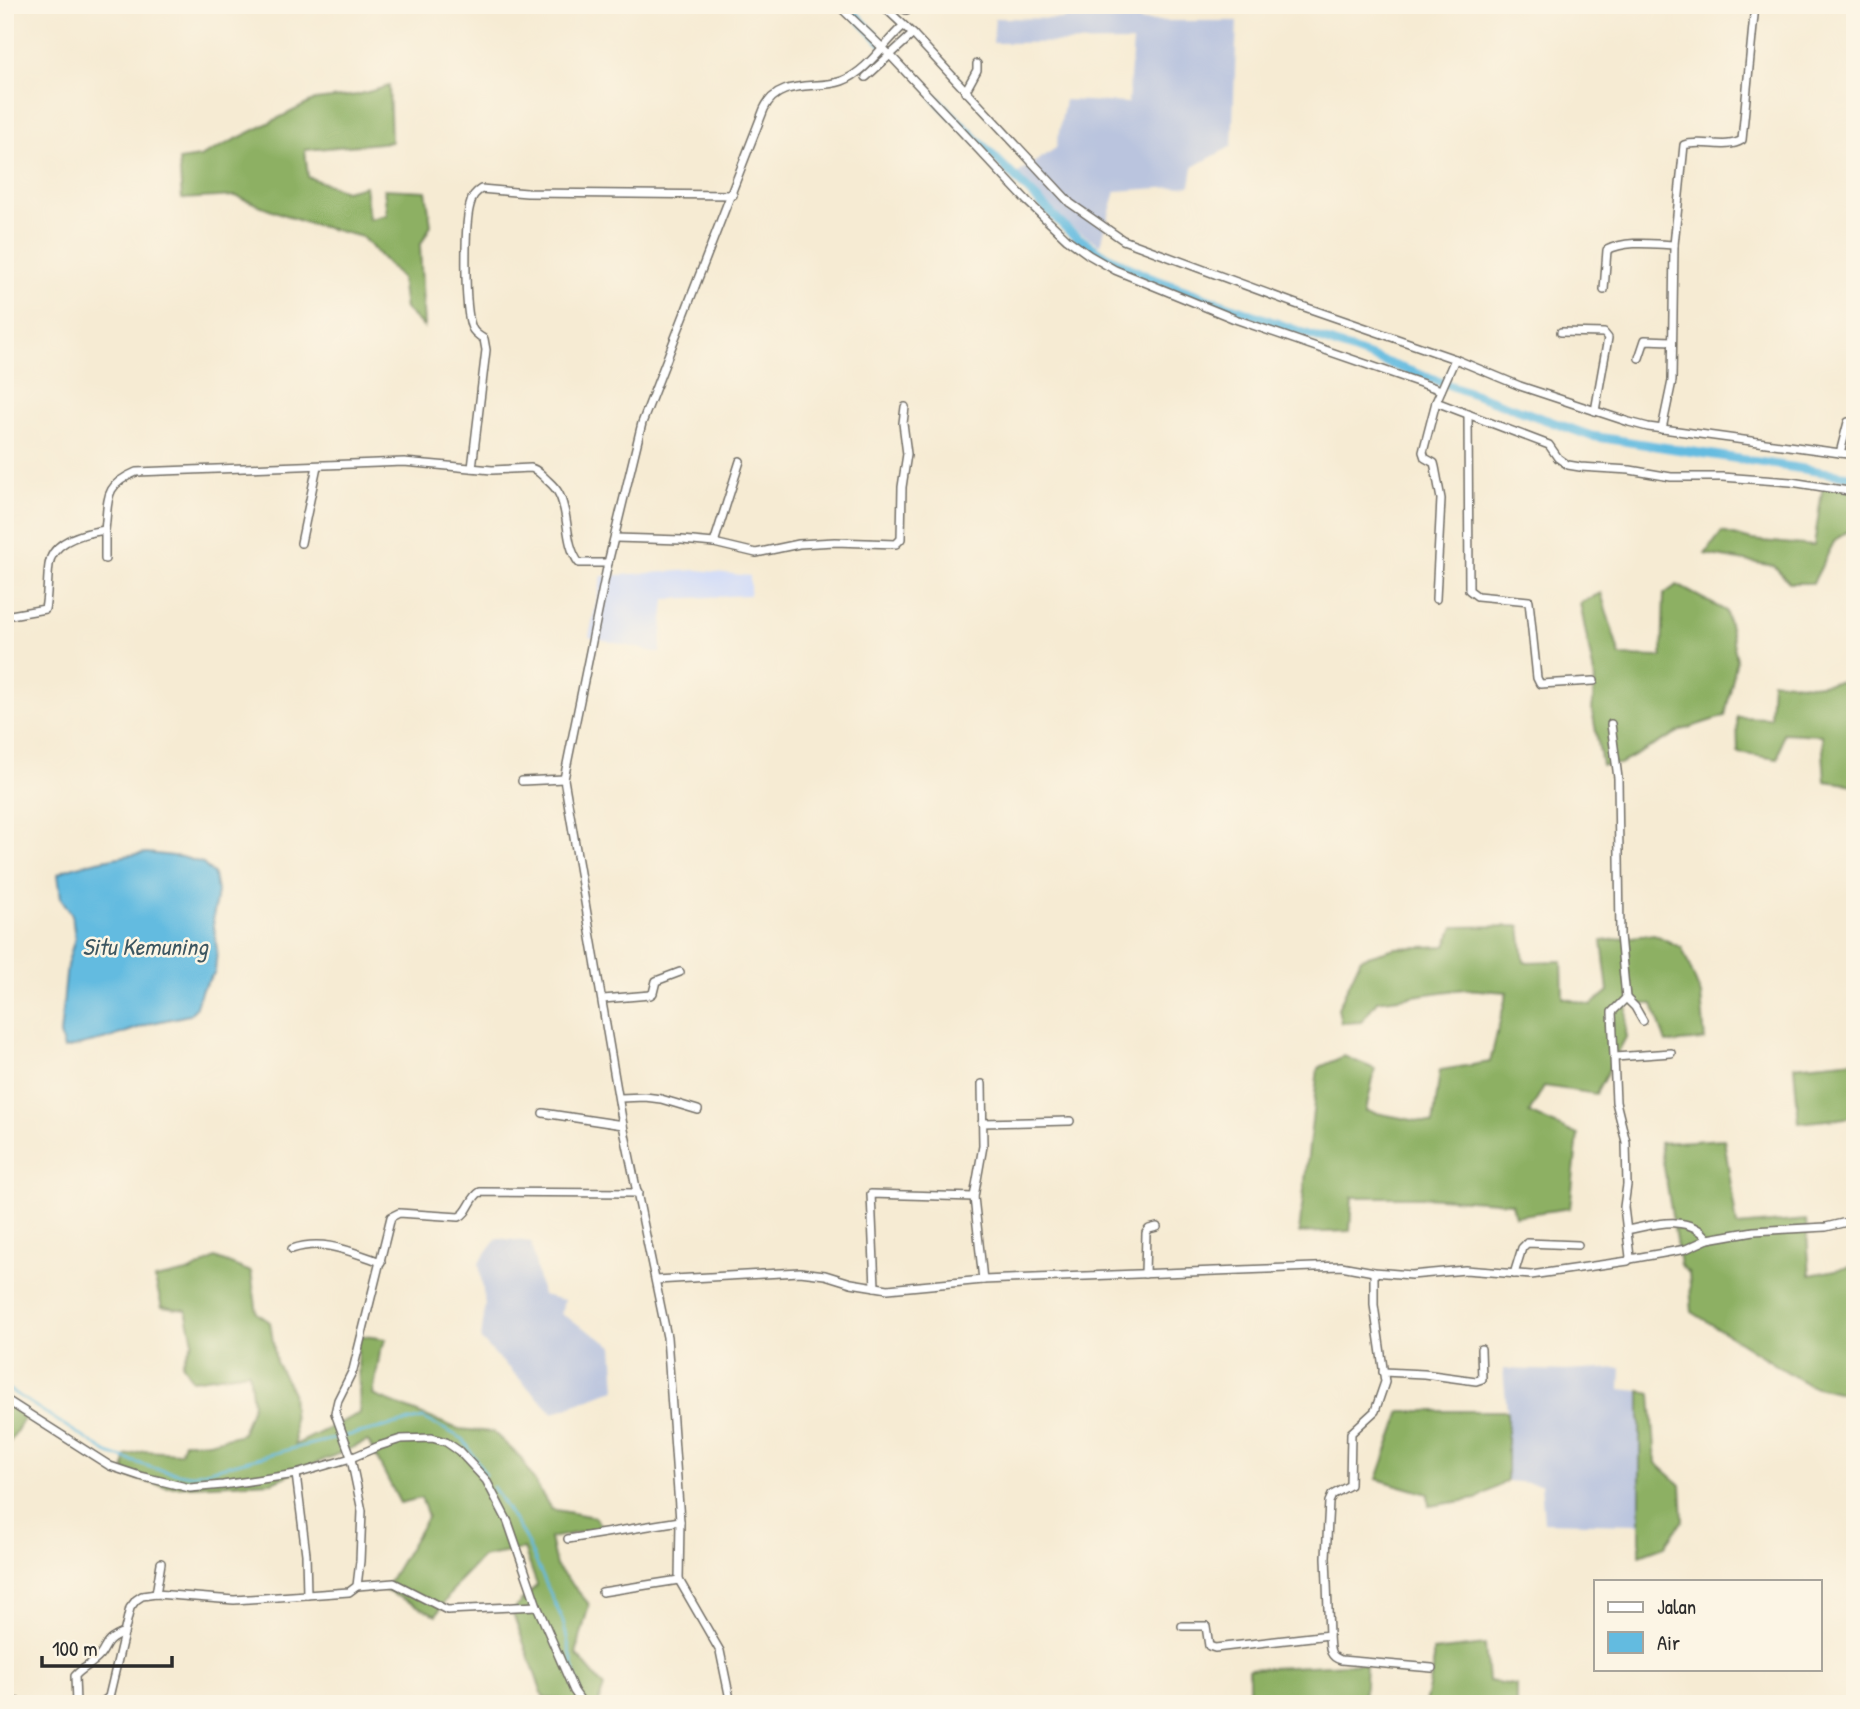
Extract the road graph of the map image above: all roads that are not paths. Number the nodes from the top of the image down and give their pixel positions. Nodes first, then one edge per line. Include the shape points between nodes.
1 (838, 5) edge
2 (882, 5) edge
3 (894, 5) edge
4 (922, 5) edge
5 (1755, 5) edge
6 (900, 29) junction
7 (910, 37) junction
8 (883, 48) junction
9 (891, 55) junction
10 (977, 64) dead end
11 (866, 77) dead end
12 (965, 92) junction
13 (733, 195) junction
14 (1674, 245) junction
15 (1604, 290) dead end
16 (1561, 332) dead end
17 (1672, 341) junction
18 (1639, 358) dead end
19 (1453, 363) junction
20 (1442, 388) junction
21 (1436, 402) junction
22 (905, 407) dead end
23 (1595, 411) junction
24 (1468, 414) junction
25 (1848, 422) dead end
26 (1662, 429) junction
27 (1840, 453) junction
28 (1855, 455) edge
29 (740, 461) dead end
30 (317, 466) junction
31 (472, 468) junction
32 (1855, 492) edge
33 (105, 530) junction
34 (615, 538) junction
35 (301, 543) dead end
36 (714, 543) junction
37 (105, 559) dead end
38 (608, 564) junction
39 (1436, 599) dead end
40 (5, 616) edge
41 (1594, 681) dead end
42 (1611, 724) dead end
43 (564, 779) junction
44 (522, 781) dead end
45 (680, 972) dead end
46 (1626, 998) junction
47 (603, 999) junction
48 (1643, 1021) dead end
49 (1671, 1053) dead end
50 (1615, 1057) junction
51 (982, 1084) dead end
52 (620, 1098) junction
53 (698, 1110) dead end
54 (543, 1113) dead end
55 (1070, 1121) dead end
56 (982, 1122) junction
57 (624, 1125) junction
58 (638, 1193) junction
59 (974, 1197) junction
60 (1855, 1220) edge
61 (1157, 1227) dead end
62 (1626, 1230) junction
63 (1708, 1239) junction
64 (1578, 1245) dead end
65 (292, 1249) dead end
66 (1630, 1259) junction
67 (381, 1262) junction
68 (1374, 1272) junction
69 (1145, 1274) junction
70 (1514, 1274) junction
71 (656, 1280) junction
72 (983, 1280) junction
73 (875, 1287) junction
74 (1481, 1349) dead end
75 (1383, 1372) junction
76 (5, 1399) edge
77 (350, 1456) junction
78 (296, 1474) junction
79 (680, 1521) junction
80 (568, 1539) dead end
81 (161, 1563) dead end
82 (679, 1580) junction
83 (356, 1586) junction
84 (602, 1592) dead end
85 (156, 1594) junction
86 (307, 1595) junction
87 (537, 1606) junction
88 (1182, 1626) dead end
89 (124, 1633) junction
90 (1329, 1635) junction
91 (1432, 1668) dead end
92 (5, 1700) edge
93 (581, 1703) edge
94 (60, 1704) edge
95 (76, 1704) edge
96 (100, 1704) edge
97 (731, 1704) edge

1 - 8 street
2 - 6 street
3 - 4 street via 906,10
5 - 14 street via 1742,140 1684,145
6 - 7 street
6 - 8 street
7 - 9 street
7 - 12 street
8 - 9 street
8 - 13 street via 843,80 792,88 769,100
9 - 11 street
9 - 20 street via 1027,201 1089,256 1235,319
10 - 12 street
12 - 19 street via 1070,204 1123,240
13 - 31 street via 477,192 470,203 467,231 467,300 471,326 484,339 486,350
13 - 34 street via 642,423
14 - 15 street via 1625,244 1607,250
14 - 17 street
16 - 23 street via 1604,333 1608,338
17 - 18 street via 1645,340
17 - 26 street via 1672,381
19 - 20 street
19 - 23 street
20 - 21 street
21 - 24 street
21 - 39 street via 1423,453 1436,467 1441,499
22 - 36 street via 907,454 900,542 799,544 756,553
23 - 26 street
24 - 32 street via 1549,445 1568,465 1671,477 1791,482
24 - 41 street via 1469,590 1477,596 1529,601 1540,684
25 - 27 street
26 - 27 street
27 - 28 street
29 - 36 street
30 - 31 street via 404,462
30 - 33 street via 136,472 118,480 109,493
30 - 35 street
31 - 38 street via 537,469 561,496 576,560
33 - 37 street
33 - 40 street via 75,536 55,551 49,562 43,611
34 - 36 street
34 - 38 street
38 - 43 street
42 - 46 street via 1618,778 1620,935
43 - 44 street
43 - 47 street
45 - 47 street via 656,981 650,995
46 - 48 street
46 - 50 street via 1612,1012
47 - 52 street
49 - 50 street
50 - 62 street via 1616,1102 1626,1142
51 - 56 street
52 - 53 street via 661,1099
52 - 57 street
54 - 57 street
55 - 56 street
56 - 59 street via 983,1146
57 - 58 street
58 - 67 street via 480,1192 463,1215 454,1218 395,1214
58 - 71 street
59 - 72 street
59 - 73 street via 871,1194
60 - 63 street
61 - 69 street via 1146,1233
62 - 63 street via 1681,1223 1695,1226
62 - 66 street
63 - 66 street via 1686,1249
64 - 70 street via 1527,1243
65 - 67 street via 330,1245
66 - 70 street
67 - 77 street via 353,1370 335,1413
68 - 69 street via 1341,1266
68 - 70 street via 1411,1275 1465,1269
68 - 75 street
69 - 72 street
71 - 73 street via 800,1272
71 - 79 street via 668,1350
72 - 73 street
74 - 75 street via 1482,1379 1476,1381
75 - 90 street via 1385,1382 1375,1411 1351,1433 1350,1485 1332,1495 1329,1502
76 - 78 street via 96,1458 140,1476 190,1488
77 - 78 street
77 - 83 street via 362,1511
77 - 87 street via 417,1437 446,1442 459,1451 486,1480 508,1522
78 - 86 street
79 - 80 street
79 - 82 street
81 - 85 street
82 - 84 street
82 - 97 street via 720,1651
83 - 86 street via 349,1592
83 - 87 street via 394,1583 447,1610
85 - 86 street via 234,1600
85 - 89 street via 136,1600
87 - 93 street
88 - 90 street via 1206,1626 1211,1648
89 - 95 street via 111,1638 98,1658 75,1676
89 - 96 street via 109,1697
90 - 91 street via 1334,1658
92 - 94 street

